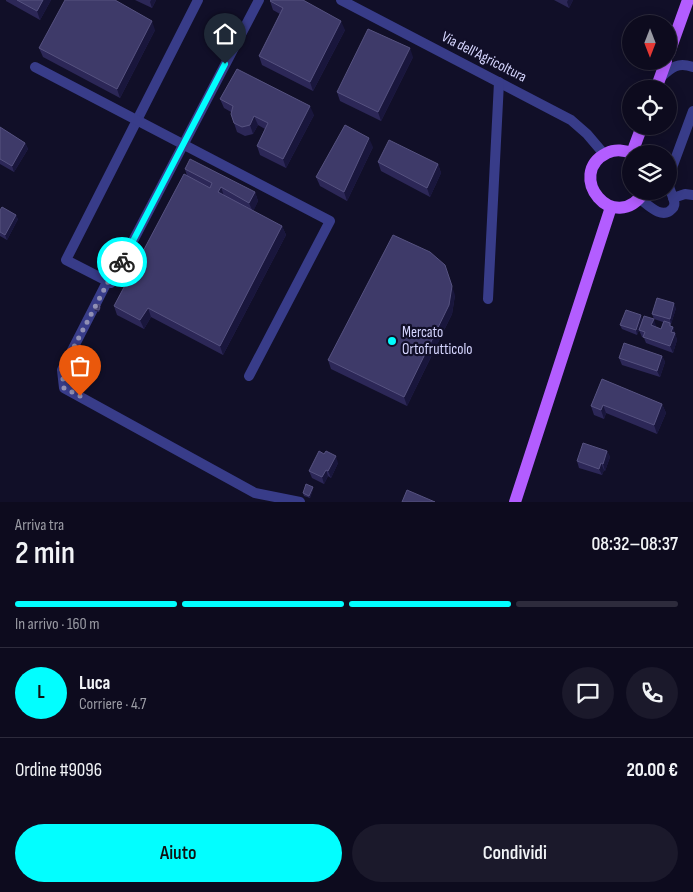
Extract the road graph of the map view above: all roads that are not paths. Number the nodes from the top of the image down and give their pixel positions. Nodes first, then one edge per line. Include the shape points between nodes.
1 (198, 0) edge
2 (259, 0) edge
3 (341, 0) edge
4 (688, 0) edge
5 (678, 28) edge
6 (36, 67) dead end
7 (693, 67) edge
8 (661, 80) edge
9 (499, 82) junction
10 (693, 111) edge
11 (136, 121) junction
12 (183, 145) junction
13 (622, 151) edge
14 (604, 154) junction
15 (677, 154) edge
16 (693, 195) edge
17 (677, 197) edge
18 (636, 200) edge
19 (647, 200) edge
20 (674, 200) edge
21 (611, 207) junction
22 (108, 282) junction
23 (488, 299) dead end
24 (249, 376) dead end
25 (300, 502) edge
26 (515, 502) edge

1 - 11 street
2 - 12 street
3 - 9 street, Via dell'Agricoltura
4 - 5 main road
6 - 11 street
7 - 8 street via 674,66
9 - 14 street, Via dell'Agricoltura via 571,120
9 - 23 street
10 - 15 street
11 - 12 street
11 - 22 street via 66,260
12 - 22 street via 111,284
12 - 24 street via 330,221
13 - 14 main road
14 - 21 main road via 593,167 590,183 597,198
16 - 17 street
18 - 21 main road via 627,207
19 - 20 street via 656,212 662,213 674,207
21 - 26 main road
22 - 25 street via 62,370 64,388 254,493

